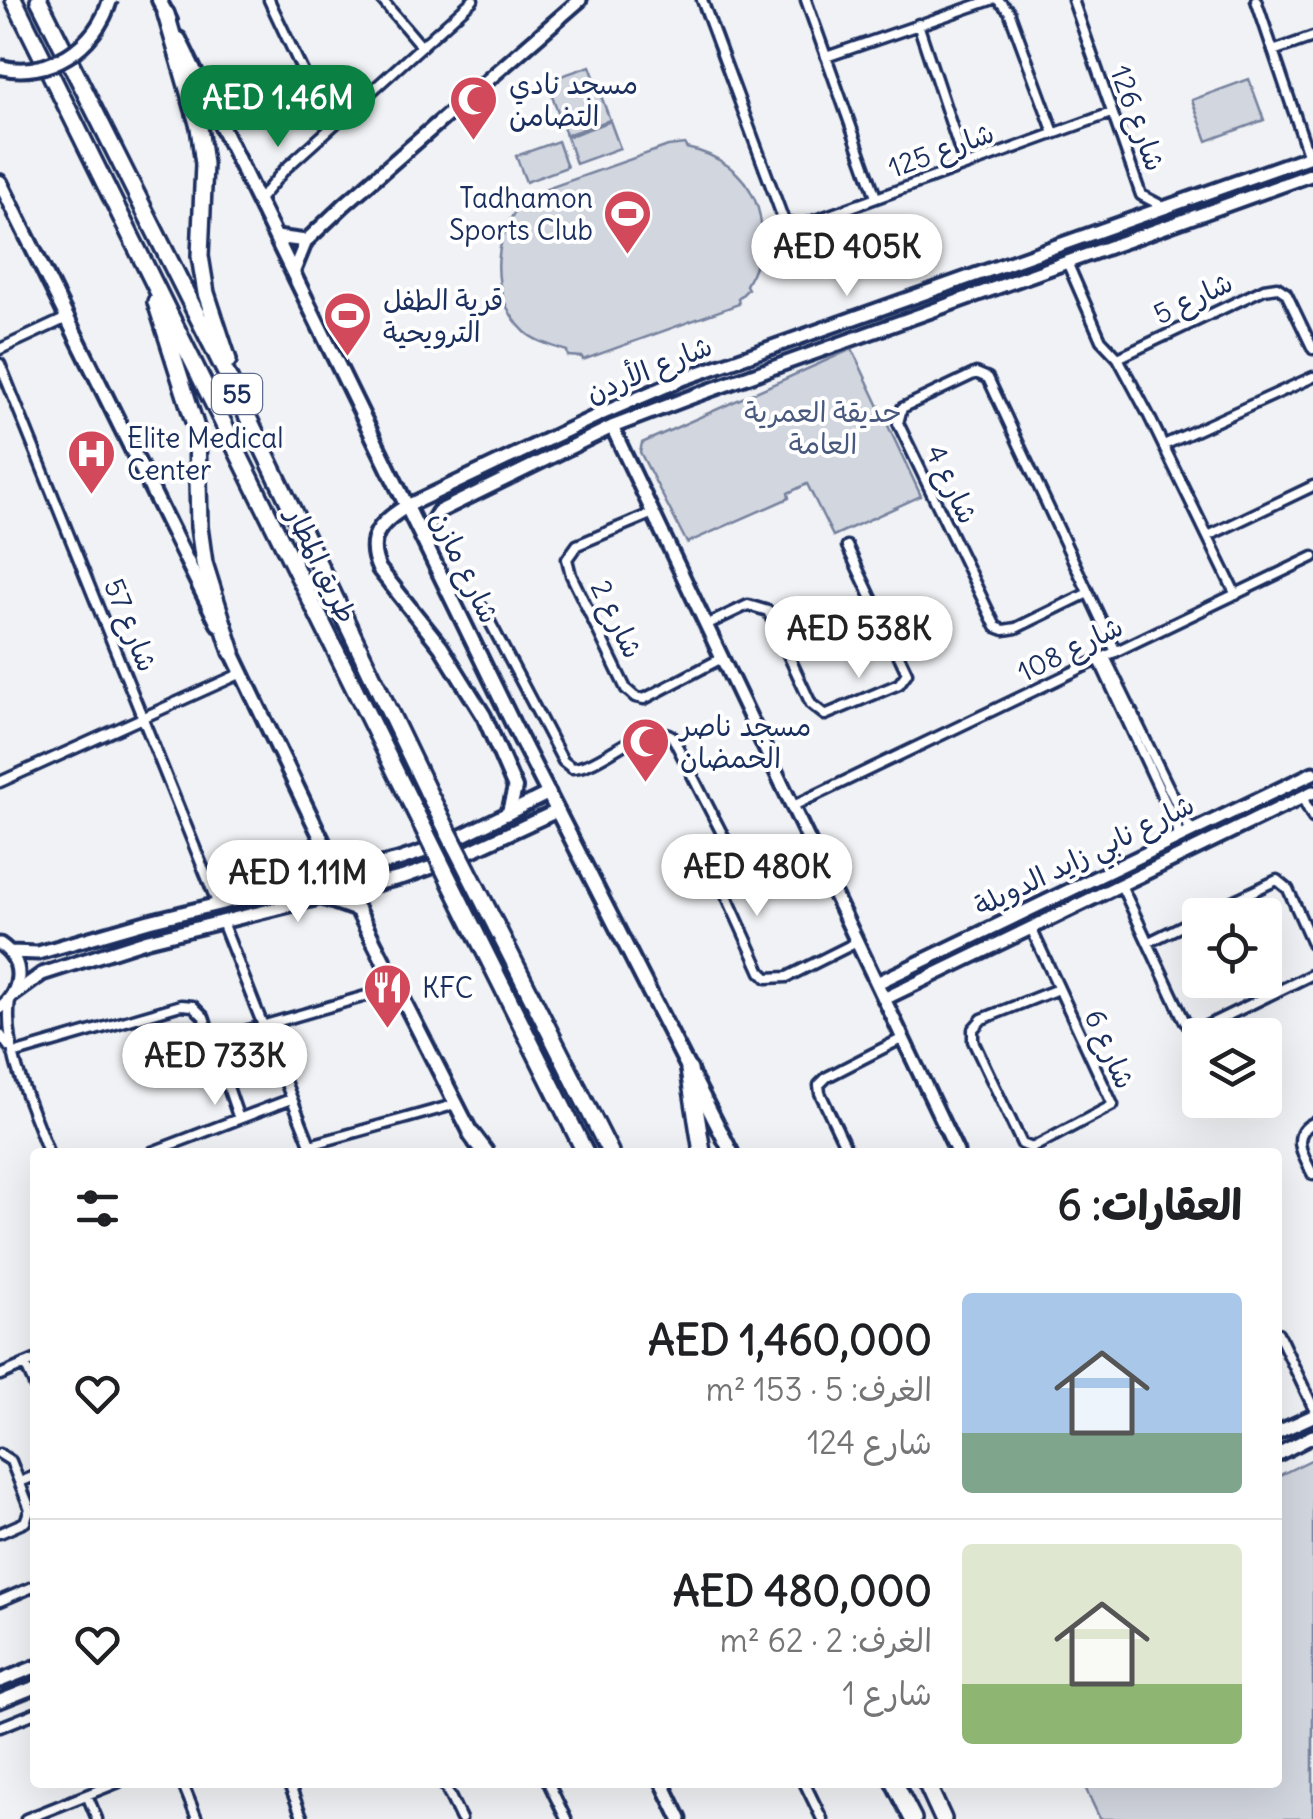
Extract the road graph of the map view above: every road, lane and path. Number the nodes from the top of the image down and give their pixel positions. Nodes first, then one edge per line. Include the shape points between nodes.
1 (14, 0) edge
2 (39, 0) edge
3 (110, 0) edge
4 (269, 0) edge
5 (382, 0) edge
6 (473, 0) edge
7 (580, 0) edge
8 (702, 0) edge
9 (806, 0) edge
10 (994, 0) edge
11 (1072, 0) edge
12 (1256, 0) edge
13 (163, 7) edge
14 (918, 24) junction
15 (1313, 38) edge
16 (421, 46) junction
17 (1273, 50) junction
18 (826, 57) junction
19 (0, 67) edge
20 (1111, 113) junction
21 (330, 128) junction
22 (1054, 133) junction
23 (1311, 156) edge
24 (965, 166) junction
25 (1313, 174) edge
26 (0, 182) edge
27 (1142, 195) junction
28 (876, 197) junction
29 (258, 201) junction
30 (1169, 206) junction
31 (1129, 221) junction
32 (276, 237) junction
33 (306, 241) junction
34 (138, 251) junction
35 (1067, 262) junction
36 (293, 273) junction
37 (884, 308) junction
38 (67, 318) junction
39 (891, 326) junction
40 (0, 349) edge
41 (1313, 349) edge
42 (1118, 358) junction
43 (0, 364) edge
44 (1313, 377) edge
45 (685, 378) junction
46 (691, 397) junction
47 (243, 406) junction
48 (612, 428) junction
49 (1164, 445) junction
50 (531, 447) junction
51 (540, 462) junction
52 (1313, 486) edge
53 (408, 506) junction
54 (653, 513) junction
55 (1208, 536) junction
56 (423, 537) junction
57 (847, 546) dead end
58 (1313, 557) edge
59 (1088, 594) junction
60 (1236, 594) junction
61 (482, 607) dead end
62 (706, 625) junction
63 (232, 652) junction
64 (1116, 652) junction
65 (722, 658) junction
66 (1102, 658) junction
67 (242, 673) junction
68 (519, 679) junction
69 (497, 691) junction
70 (1130, 706) junction
71 (1120, 710) junction
72 (144, 716) junction
73 (1313, 773) edge
74 (0, 782) edge
75 (1292, 783) junction
76 (549, 793) junction
77 (1308, 795) edge
78 (1174, 796) junction
79 (1266, 796) junction
80 (1164, 801) junction
81 (792, 806) junction
82 (1274, 810) junction
83 (557, 811) junction
84 (509, 812) junction
85 (1313, 818) edge
86 (1194, 831) junction
87 (1177, 839) junction
88 (324, 844) junction
89 (340, 876) junction
90 (304, 883) junction
91 (1121, 885) junction
92 (348, 892) junction
93 (324, 898) junction
94 (1240, 898) edge
95 (218, 905) junction
96 (358, 910) junction
97 (173, 916) junction
98 (148, 921) junction
99 (222, 922) junction
100 (1182, 926) edge
101 (1031, 928) junction
102 (176, 933) junction
103 (970, 938) junction
104 (148, 940) junction
105 (857, 942) junction
106 (1148, 942) junction
107 (1313, 945) edge
108 (5, 948) edge
109 (948, 949) junction
110 (976, 955) junction
111 (956, 964) junction
112 (1313, 974) edge
113 (876, 983) junction
114 (398, 987) junction
115 (1058, 989) junction
116 (884, 998) junction
117 (8, 1001) edge
118 (262, 1024) junction
119 (0, 1034) edge
120 (903, 1038) junction
121 (213, 1040) junction
122 (12, 1052) junction
123 (690, 1070) junction
124 (291, 1099) junction
125 (457, 1104) junction
126 (239, 1119) junction
127 (1313, 1123) edge
128 (472, 1135) joint
129 (47, 1148) edge
130 (163, 1148) edge
131 (312, 1148) edge
132 (315, 1148) edge
133 (480, 1148) edge
134 (583, 1148) edge
135 (608, 1148) edge
136 (701, 1148) edge
137 (729, 1148) edge
138 (846, 1148) edge
139 (955, 1148) edge
140 (1313, 1174) edge
141 (1282, 1342) edge
142 (1289, 1357) junction
143 (1282, 1361) edge
144 (30, 1362) edge
145 (0, 1375) edge
146 (1313, 1407) edge
147 (1313, 1416) edge
148 (1282, 1430) edge
149 (1313, 1436) edge
150 (1282, 1452) edge
151 (0, 1454) edge
152 (30, 1478) edge
153 (20, 1482) junction
154 (0, 1533) edge
155 (30, 1588) edge
156 (0, 1601) edge
157 (30, 1669) edge
158 (0, 1681) edge
159 (30, 1689) edge
160 (0, 1701) edge
161 (30, 1715) edge
162 (0, 1727) edge
163 (104, 1788) edge
164 (185, 1788) edge
165 (290, 1788) edge
166 (446, 1788) edge
167 (551, 1788) edge
168 (665, 1788) edge
169 (807, 1788) edge
170 (897, 1788) edge
171 (929, 1788) edge
172 (87, 1795) junction
173 (26, 1819) edge
174 (97, 1819) edge
175 (198, 1819) edge
176 (302, 1819) edge
177 (461, 1819) edge
178 (566, 1819) edge
179 (680, 1819) edge
180 (822, 1819) edge
181 (911, 1819) edge
182 (943, 1819) edge

1 - 34 highway, طريق المطار / 55
2 - 47 highway, طريق المطار / 55
3 - 19 main road, bridge via 91,36 64,58 32,70
4 - 21 street
5 - 16 street
6 - 16 street
7 - 33 street
8 - 28 street, شارع 125 via 784,221 798,226
9 - 18 street
10 - 14 street
10 - 22 street via 1009,11
11 - 20 street, شارع 126
12 - 17 street
13 - 29 main road, شارع مازن
13 - 47 highway via 202,147 206,293
14 - 18 street
14 - 24 street
15 - 17 street
16 - 21 street
17 - 23 street
18 - 28 street
20 - 22 street, شارع 125
20 - 27 street, شارع 126
21 - 29 street
22 - 24 street, شارع 125
23 - 30 street, شارع الأردن
24 - 28 street, شارع 125
25 - 35 street, شارع الأردن
26 - 38 main road
27 - 30 street, شارع 126
27 - 31 street, شارع 126
29 - 32 main road, شارع مازن
30 - 31 street, شارع الأردن
31 - 37 street, شارع الأردن
32 - 33 street
32 - 36 main road, شارع مازن
33 - 36 street
34 - 63 highway via 197,431 204,563
34 - 134 highway, طريق المطار / 55, bridge
35 - 39 street, شارع الأردن
35 - 42 street via 1102,340
36 - 53 main road, شارع مازن
37 - 39 street via 881,322
37 - 45 street, شارع الأردن
38 - 40 street
38 - 63 main road
39 - 46 street, شارع الأردن
41 - 42 street, شارع 5 via 1277,287
42 - 49 street
43 - 72 street, شارع 57
44 - 49 street
45 - 46 street via 693,386
45 - 50 street, شارع الأردن
46 - 48 street, شارع الأردن
47 - 135 highway, طريق المطار / 55, bridge
48 - 51 street, شارع الأردن
48 - 54 street
49 - 55 street
50 - 51 street
50 - 53 street, شارع الأردن
51 - 56 street, شارع الأردن via 438,512
52 - 55 street
53 - 56 main road, شارع مازن
53 - 84 main road via 375,532 373,556 484,716 516,788
54 - 62 street
54 - 65 street, شارع 2 via 577,546 567,559 570,574 634,697 644,699
55 - 60 street
56 - 69 main road, شارع مازن
57 - 62 street via 906,673 899,684 825,716 811,704 768,610 748,605
58 - 60 street, شارع 108
59 - 59 street, شارع 4 via 988,378 976,373 902,408 898,423 996,626 1016,628
59 - 64 street, شارع 4
60 - 64 street, شارع 108
61 - 68 street
62 - 65 street
63 - 67 main road
64 - 66 street, شارع 108
65 - 81 street
66 - 70 street
66 - 71 street
66 - 81 street, شارع 108
67 - 72 street
67 - 88 main road
68 - 69 street
68 - 105 street via 572,768 584,768 646,733 672,736 730,850 719,880 767,978 787,977
69 - 76 main road, شارع مازن
70 - 71 street
70 - 78 street
71 - 80 street
72 - 74 street
72 - 95 street, شارع 57
73 - 75 street, شارع نابي زايد الدويلة
75 - 77 street via 1288,793 1294,798
75 - 79 street, شارع نابي زايد الدويلة
76 - 83 main road, شارع مازن
76 - 84 street
77 - 82 street, شارع نابي زايد الدويلة
77 - 85 street
78 - 80 street
78 - 86 street
79 - 82 street via 1278,796
79 - 86 street, شارع نابي زايد الدويلة
80 - 87 street
81 - 105 street
82 - 91 street, شارع نابي زايد الدويلة
83 - 92 street via 450,861
83 - 123 main road, شارع مازن
84 - 89 street via 443,845
86 - 87 street, شارع نابي زايد الدويلة
87 - 103 street, شارع نابي زايد الدويلة
88 - 89 main road
88 - 90 main road via 315,873
89 - 90 street
89 - 92 main road
90 - 95 street
91 - 101 street, شارع نابي زايد الدويلة
91 - 106 street
92 - 93 street
92 - 96 main road
93 - 96 main road
93 - 99 street
94 - 107 street via 1277,880 1288,888
95 - 97 street
96 - 114 main road
97 - 98 street
97 - 102 street via 167,924
98 - 104 street
98 - 108 street via 38,953
99 - 102 street
99 - 118 street
100 - 106 street
101 - 110 street, شارع نابي زايد الدويلة
101 - 115 street, شارع 6
102 - 104 street
103 - 109 street, شارع نابي زايد الدويلة
103 - 110 street via 966,946
104 - 117 street via 42,974
105 - 113 street
106 - 112 street via 1185,1022 1195,1028
108 - 117 street via 18,970
109 - 111 street
109 - 113 street, شارع نابي زايد الدويلة
110 - 111 street, شارع نابي زايد الدويلة
111 - 116 street, شارع نابي زايد الدويلة
113 - 116 street
114 - 118 street
114 - 125 main road
115 - 115 street, شارع 6 via 1113,1105 1032,1148 1022,1144 973,1029 982,1019
116 - 120 street
117 - 122 street
118 - 121 street
118 - 124 street
119 - 122 street
120 - 138 street via 819,1085
120 - 139 street
121 - 122 street via 194,1006 181,1006
121 - 126 street
122 - 129 street
123 - 136 highway
123 - 137 main road, شارع مازن
124 - 126 street
124 - 131 street
125 - 128 main road
125 - 132 street
126 - 130 street
127 - 140 street via 1299,1135
128 - 133 highway
141 - 142 street
142 - 143 street
142 - 146 street
144 - 145 street
147 - 148 street
149 - 150 street
151 - 153 street
152 - 153 street
153 - 154 street via 28,1515
155 - 156 street
157 - 158 street
159 - 160 street
161 - 162 street
163 - 172 street
164 - 175 street
165 - 176 street
166 - 177 street
167 - 178 street
168 - 179 street
169 - 180 street
170 - 181 highway
171 - 182 highway
172 - 173 street
172 - 174 street

